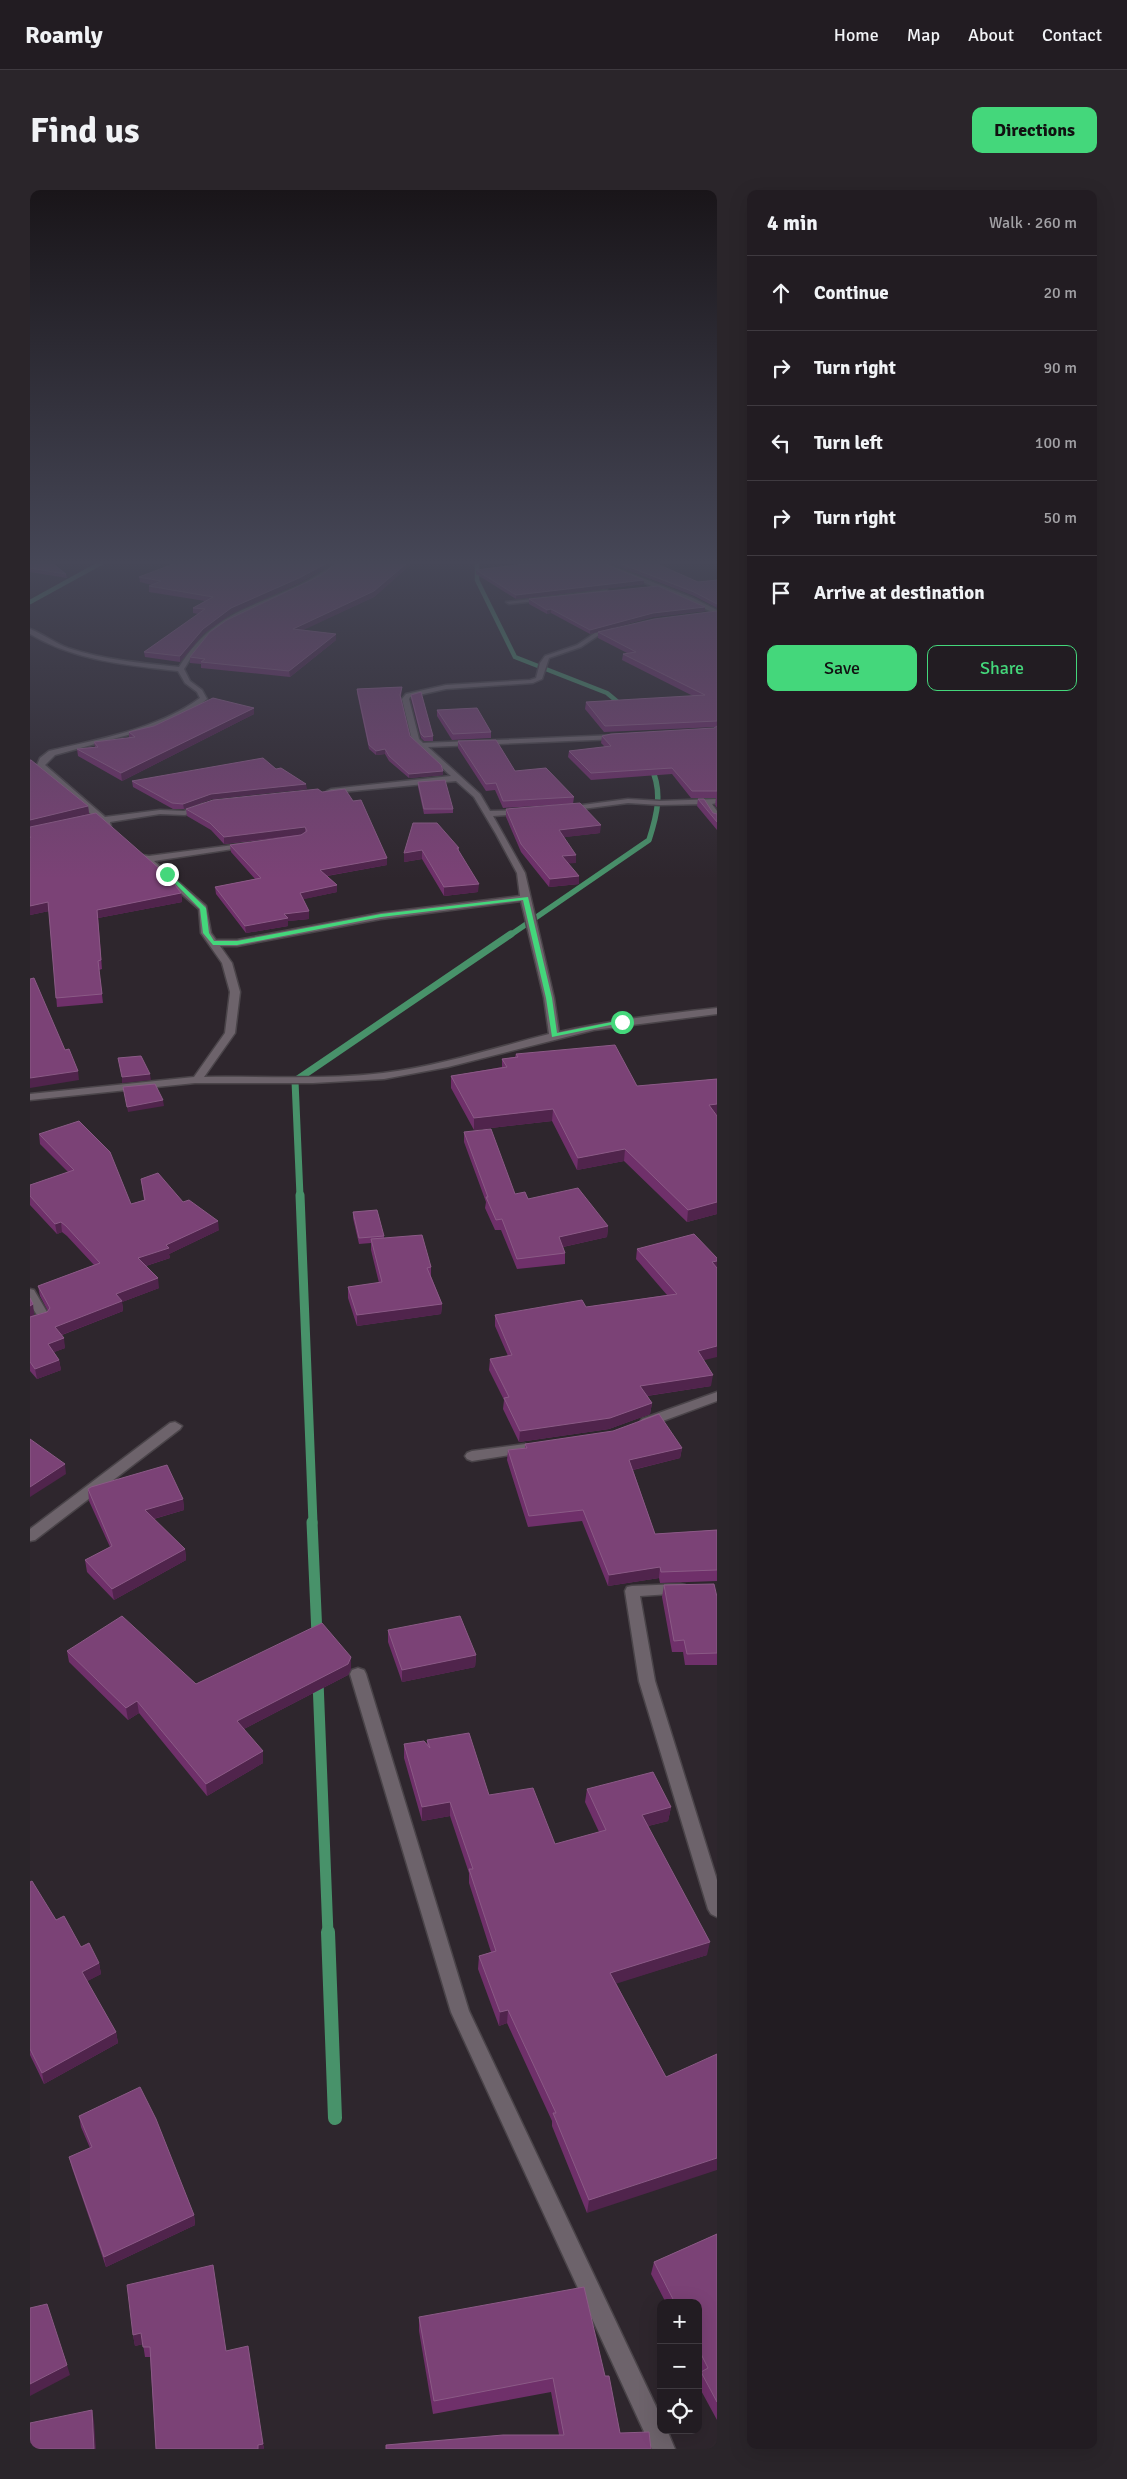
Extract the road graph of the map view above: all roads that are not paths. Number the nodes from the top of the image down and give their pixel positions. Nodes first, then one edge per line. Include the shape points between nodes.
1 (176, 668) edge
2 (541, 668) edge
3 (181, 669) joint
4 (627, 736) edge
5 (422, 745) junction
6 (458, 778) junction
7 (323, 792) edge
8 (717, 801) edge
9 (708, 802) junction
10 (212, 803) edge
11 (554, 810) edge
12 (535, 811) edge
13 (488, 814) junction
14 (717, 817) edge
15 (97, 818) junction
16 (115, 832) edge
17 (253, 844) edge
18 (526, 898) junction
19 (213, 943) junction
20 (717, 1011) edge
21 (554, 1036) junction
22 (197, 1080) junction
23 (30, 1098) edge
24 (30, 1293) edge
25 (30, 1322) edge
26 (717, 1396) edge
27 (638, 1425) edge
28 (175, 1426) dead end
29 (537, 1447) edge
30 (472, 1456) dead end
31 (30, 1536) edge
32 (698, 1588) edge
33 (358, 1674) dead end
34 (717, 1909) edge
35 (664, 2449) edge

1 - 3 street
2 - 5 street via 539,679 531,682 446,687 408,695 405,699 416,740
3 - 15 street via 187,682 200,691 204,700 197,706 52,753 42,760 41,765 47,772
4 - 5 street
5 - 6 street
6 - 7 street
6 - 13 street
8 - 9 street
9 - 11 street via 628,801
9 - 14 street
10 - 15 street via 185,813
12 - 13 street
13 - 18 street via 521,873
15 - 16 street
17 - 19 street via 143,856 203,908 206,933
18 - 19 street via 381,916 237,943
18 - 21 street via 549,998
19 - 22 street via 227,963 235,992 230,1033
20 - 21 street via 622,1022
21 - 22 street via 423,1070 382,1076
22 - 23 street via 123,1085
24 - 25 street via 44,1317
26 - 27 street
28 - 31 street
29 - 30 street
32 - 34 street via 632,1591 647,1680
33 - 35 street via 460,2012

